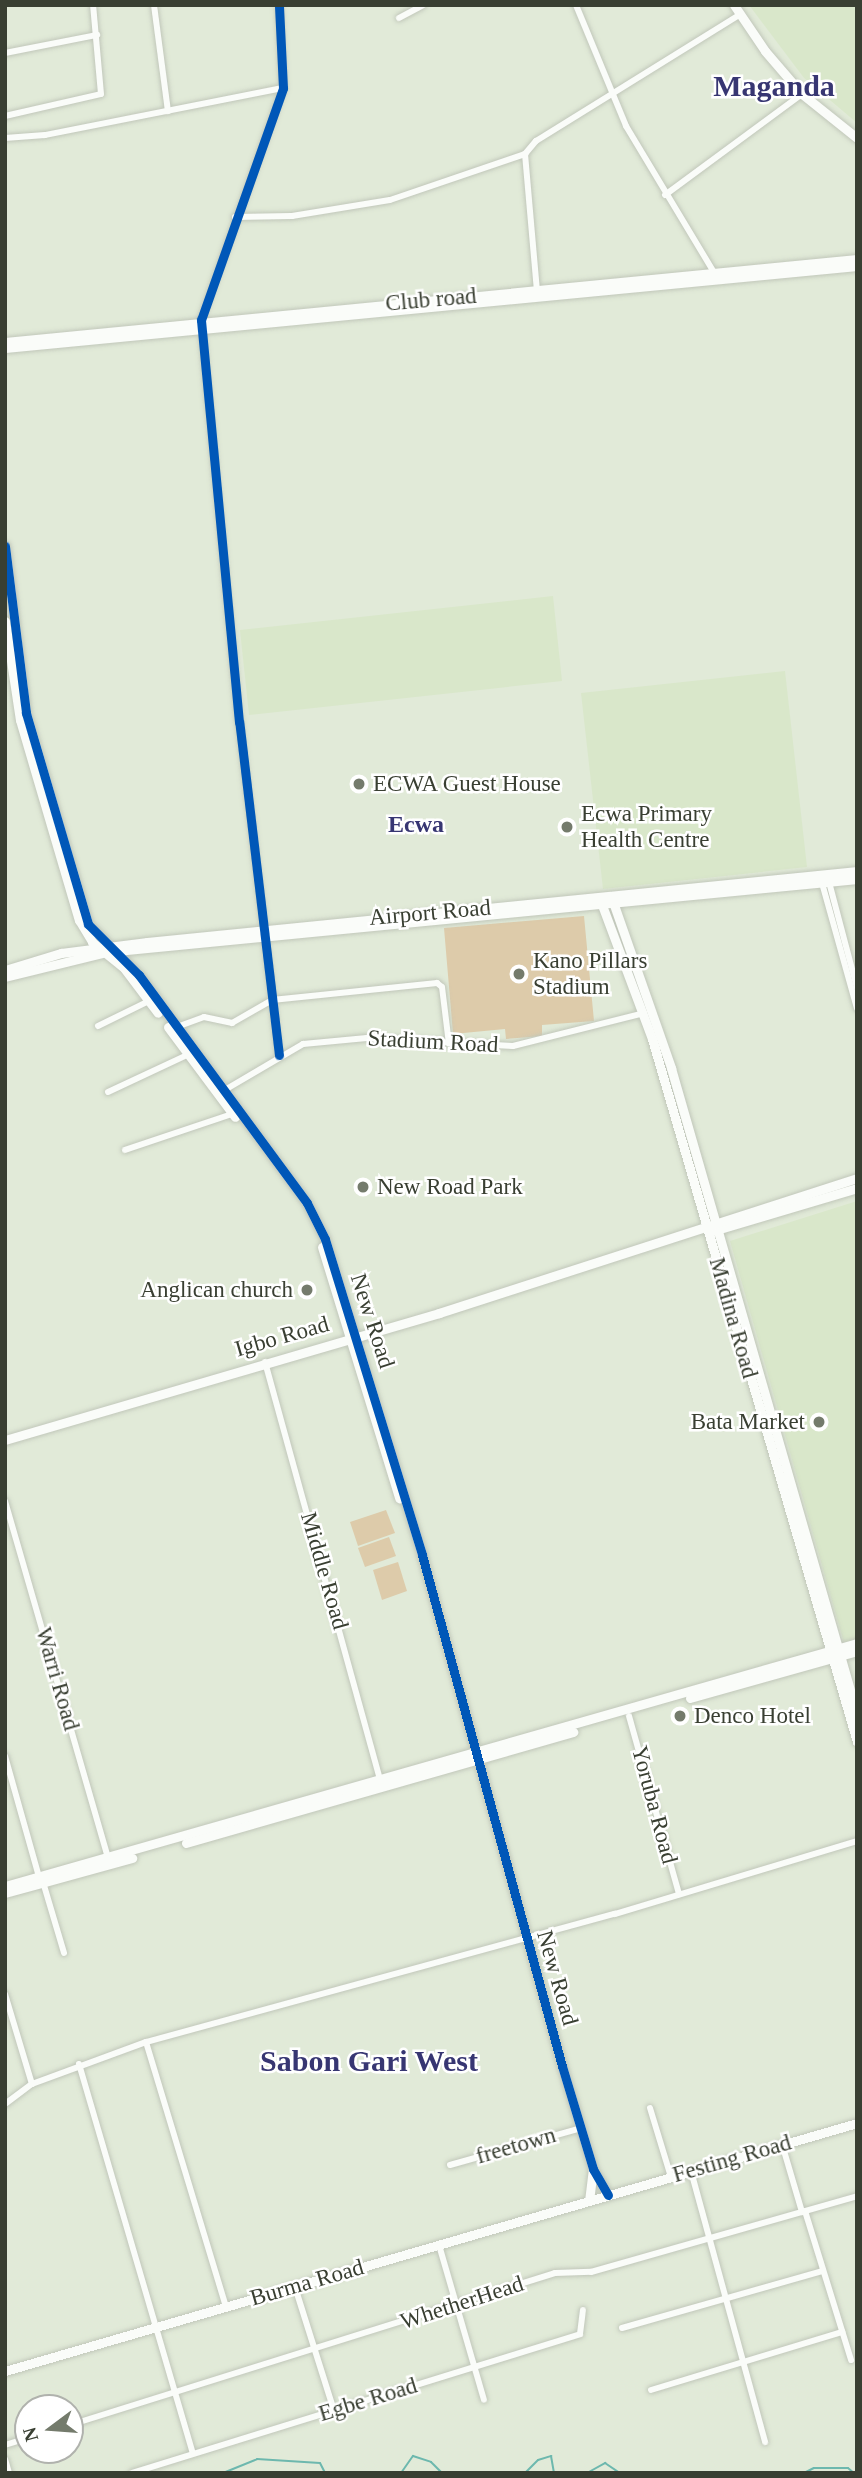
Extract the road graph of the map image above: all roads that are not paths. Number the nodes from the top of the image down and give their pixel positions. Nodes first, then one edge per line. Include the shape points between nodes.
1 (93, 5) edge
2 (153, 5) edge
3 (279, 5) edge
4 (423, 5) edge
5 (576, 5) edge
6 (734, 5) edge
7 (739, 15) junction
8 (399, 18) dead end
9 (97, 35) junction
10 (5, 53) edge
11 (283, 88) junction
12 (615, 92) junction
13 (802, 94) junction
14 (168, 111) junction
15 (5, 116) edge
16 (5, 138) edge
17 (857, 138) edge
18 (524, 154) junction
19 (665, 195) junction
20 (234, 217) junction
21 (857, 259) edge
22 (857, 266) edge
23 (715, 274) junction
24 (542, 293) junction
25 (201, 320) junction
26 (201, 331) junction
27 (5, 342) edge
28 (5, 348) edge
29 (5, 546) edge
30 (7, 583) edge
31 (5, 621) edge
32 (857, 871) edge
33 (857, 879) edge
34 (826, 882) junction
35 (598, 897) junction
36 (612, 900) junction
37 (603, 906) junction
38 (267, 932) junction
39 (106, 950) junction
40 (5, 970) edge
41 (5, 977) edge
42 (857, 988) edge
43 (272, 1000) junction
44 (149, 1001) junction
45 (857, 1008) edge
46 (648, 1011) junction
47 (98, 1026) dead end
48 (172, 1029) junction
49 (449, 1044) junction
50 (187, 1055) junction
51 (279, 1055) junction
52 (213, 1084) junction
53 (223, 1091) junction
54 (108, 1092) dead end
55 (232, 1114) junction
56 (125, 1150) dead end
57 (276, 1165) junction
58 (857, 1178) edge
59 (857, 1188) edge
60 (712, 1227) junction
61 (353, 1336) junction
62 (265, 1362) junction
63 (5, 1440) edge
64 (5, 1501) edge
65 (857, 1643) edge
66 (857, 1651) edge
67 (835, 1653) junction
68 (857, 1714) edge
69 (629, 1716) junction
70 (857, 1742) edge
71 (5, 1756) edge
72 (476, 1760) junction
73 (380, 1782) junction
74 (207, 1834) junction
75 (857, 1841) edge
76 (108, 1858) junction
77 (41, 1880) junction
78 (5, 1886) edge
79 (5, 1893) edge
80 (679, 1894) junction
81 (525, 1938) junction
82 (64, 1953) dead end
83 (5, 1994) edge
84 (146, 2042) junction
85 (79, 2064) junction
86 (32, 2084) junction
87 (5, 2104) edge
88 (650, 2108) dead end
89 (857, 2123) edge
90 (582, 2128) junction
91 (782, 2144) junction
92 (450, 2165) dead end
93 (593, 2169) junction
94 (691, 2171) junction
95 (671, 2177) junction
96 (608, 2195) junction
97 (857, 2196) edge
98 (589, 2201) junction
99 (803, 2211) junction
100 (711, 2238) junction
101 (439, 2245) junction
102 (822, 2271) junction
103 (295, 2287) junction
104 (728, 2297) junction
105 (457, 2304) junction
106 (226, 2307) junction
107 (583, 2310) dead end
108 (154, 2328) junction
109 (622, 2328) dead end
110 (842, 2332) junction
111 (315, 2350) junction
112 (851, 2360) dead end
113 (746, 2361) junction
114 (475, 2366) junction
115 (5, 2371) edge
116 (651, 2390) dead end
117 (174, 2392) junction
118 (484, 2400) dead end
119 (334, 2411) junction
120 (84, 2421) edge
121 (765, 2442) dead end
122 (193, 2453) junction
123 (5, 2459) edge
124 (9, 2473) edge
125 (132, 2473) edge

1 - 9 street
2 - 14 street
3 - 11 street
4 - 8 street
5 - 12 street
6 - 7 main road
7 - 12 street
7 - 13 main road
9 - 10 street
9 - 15 street via 101,93
11 - 14 street
11 - 20 street
12 - 18 street via 536,141
12 - 19 street via 626,126
13 - 17 main road
13 - 19 street
14 - 16 street via 45,135
18 - 20 street via 390,200 292,216
18 - 24 street
19 - 23 street
20 - 25 street
21 - 23 main road, Club road
22 - 24 main road
23 - 24 main road, Club road
24 - 25 main road, Club road
24 - 26 main road
25 - 26 street
25 - 27 main road, Club road
26 - 28 main road
26 - 38 street via 239,722 260,908
29 - 30 main road
30 - 39 main road via 18,667 40,772 88,924
31 - 39 main road via 14,692 34,775 79,920
32 - 36 main road, Airport Road
33 - 34 main road, Airport Road
34 - 36 main road, Airport Road
34 - 42 street
34 - 45 street
35 - 36 main road, Airport Road
35 - 37 main road, Madina Road
35 - 38 main road, Airport Road
36 - 37 main road, Airport Road
36 - 46 main road, Madina Road
37 - 38 main road, Airport Road
37 - 46 main road, Madina Road
38 - 39 main road, Airport Road
38 - 43 street
39 - 40 main road, Airport Road
39 - 41 main road, Airport Road
39 - 44 main road, New Road
39 - 48 main road, New Road via 139,975
43 - 48 street via 232,1023 204,1017
43 - 49 street via 438,983
43 - 51 street
44 - 47 street
44 - 48 main road, New Road
46 - 49 street, Stadium Road via 528,1044
46 - 60 main road, Madina Road
48 - 50 main road, New Road
48 - 52 main road, New Road
49 - 51 street, Stadium Road via 356,1039 303,1044
50 - 52 main road, New Road
50 - 54 street
51 - 53 street, Stadium Road
52 - 53 main road, New Road
52 - 55 main road, New Road
53 - 57 main road, New Road
55 - 56 street
55 - 57 main road, New Road
57 - 61 main road, New Road via 313,1218
58 - 60 main road, Igbo Road
59 - 60 main road, Igbo Road
60 - 61 main road, Igbo Road
60 - 67 main road, Madina Road
61 - 62 main road, Igbo Road
61 - 72 main road, New Road
62 - 63 main road, Igbo Road
62 - 73 street, Middle Road
64 - 76 street, Warri Road
65 - 67 main road
66 - 67 main road
67 - 68 main road, Madina Road
67 - 69 main road
67 - 70 main road, Madina Road
67 - 72 main road
69 - 72 main road
69 - 80 street, Yoruba Road
71 - 77 street
72 - 73 main road
72 - 74 main road
72 - 81 main road, New Road
73 - 74 main road
74 - 76 main road
74 - 77 main road
75 - 80 street
76 - 77 main road
77 - 78 main road
77 - 79 main road
77 - 82 street
80 - 81 street
81 - 84 street
81 - 90 main road, New Road
83 - 86 street
84 - 85 street
84 - 106 street
85 - 86 street
85 - 108 street
86 - 87 street
88 - 95 street
89 - 91 main road, Festing Road
90 - 92 street, freetown
90 - 93 main road, New Road
91 - 94 main road, Festing Road
91 - 99 street
93 - 96 main road, New Road
93 - 98 main road, New Road
94 - 95 main road, Festing Road
94 - 100 street
95 - 96 main road, Festing Road
96 - 98 main road, Burma Road
97 - 99 street, WhetherHead
98 - 101 main road, Burma Road
99 - 100 street, WhetherHead
99 - 102 street
100 - 104 street
100 - 105 street, WhetherHead via 592,2272 555,2273
101 - 103 main road, Burma Road
101 - 105 street
102 - 104 street
102 - 110 street
103 - 106 main road, Burma Road
103 - 111 street
104 - 109 street
104 - 113 street
105 - 111 street, WhetherHead
105 - 114 street
106 - 108 main road, Burma Road
107 - 114 street, Egbe Road via 580,2334
108 - 115 main road, Burma Road
108 - 117 street
110 - 112 street
110 - 113 street
111 - 117 street, WhetherHead
111 - 119 street
113 - 116 street
113 - 121 street
114 - 118 street
114 - 119 street, Egbe Road
117 - 120 street, WhetherHead
117 - 122 street
119 - 122 street, Egbe Road
122 - 125 street, Egbe Road
123 - 124 street

